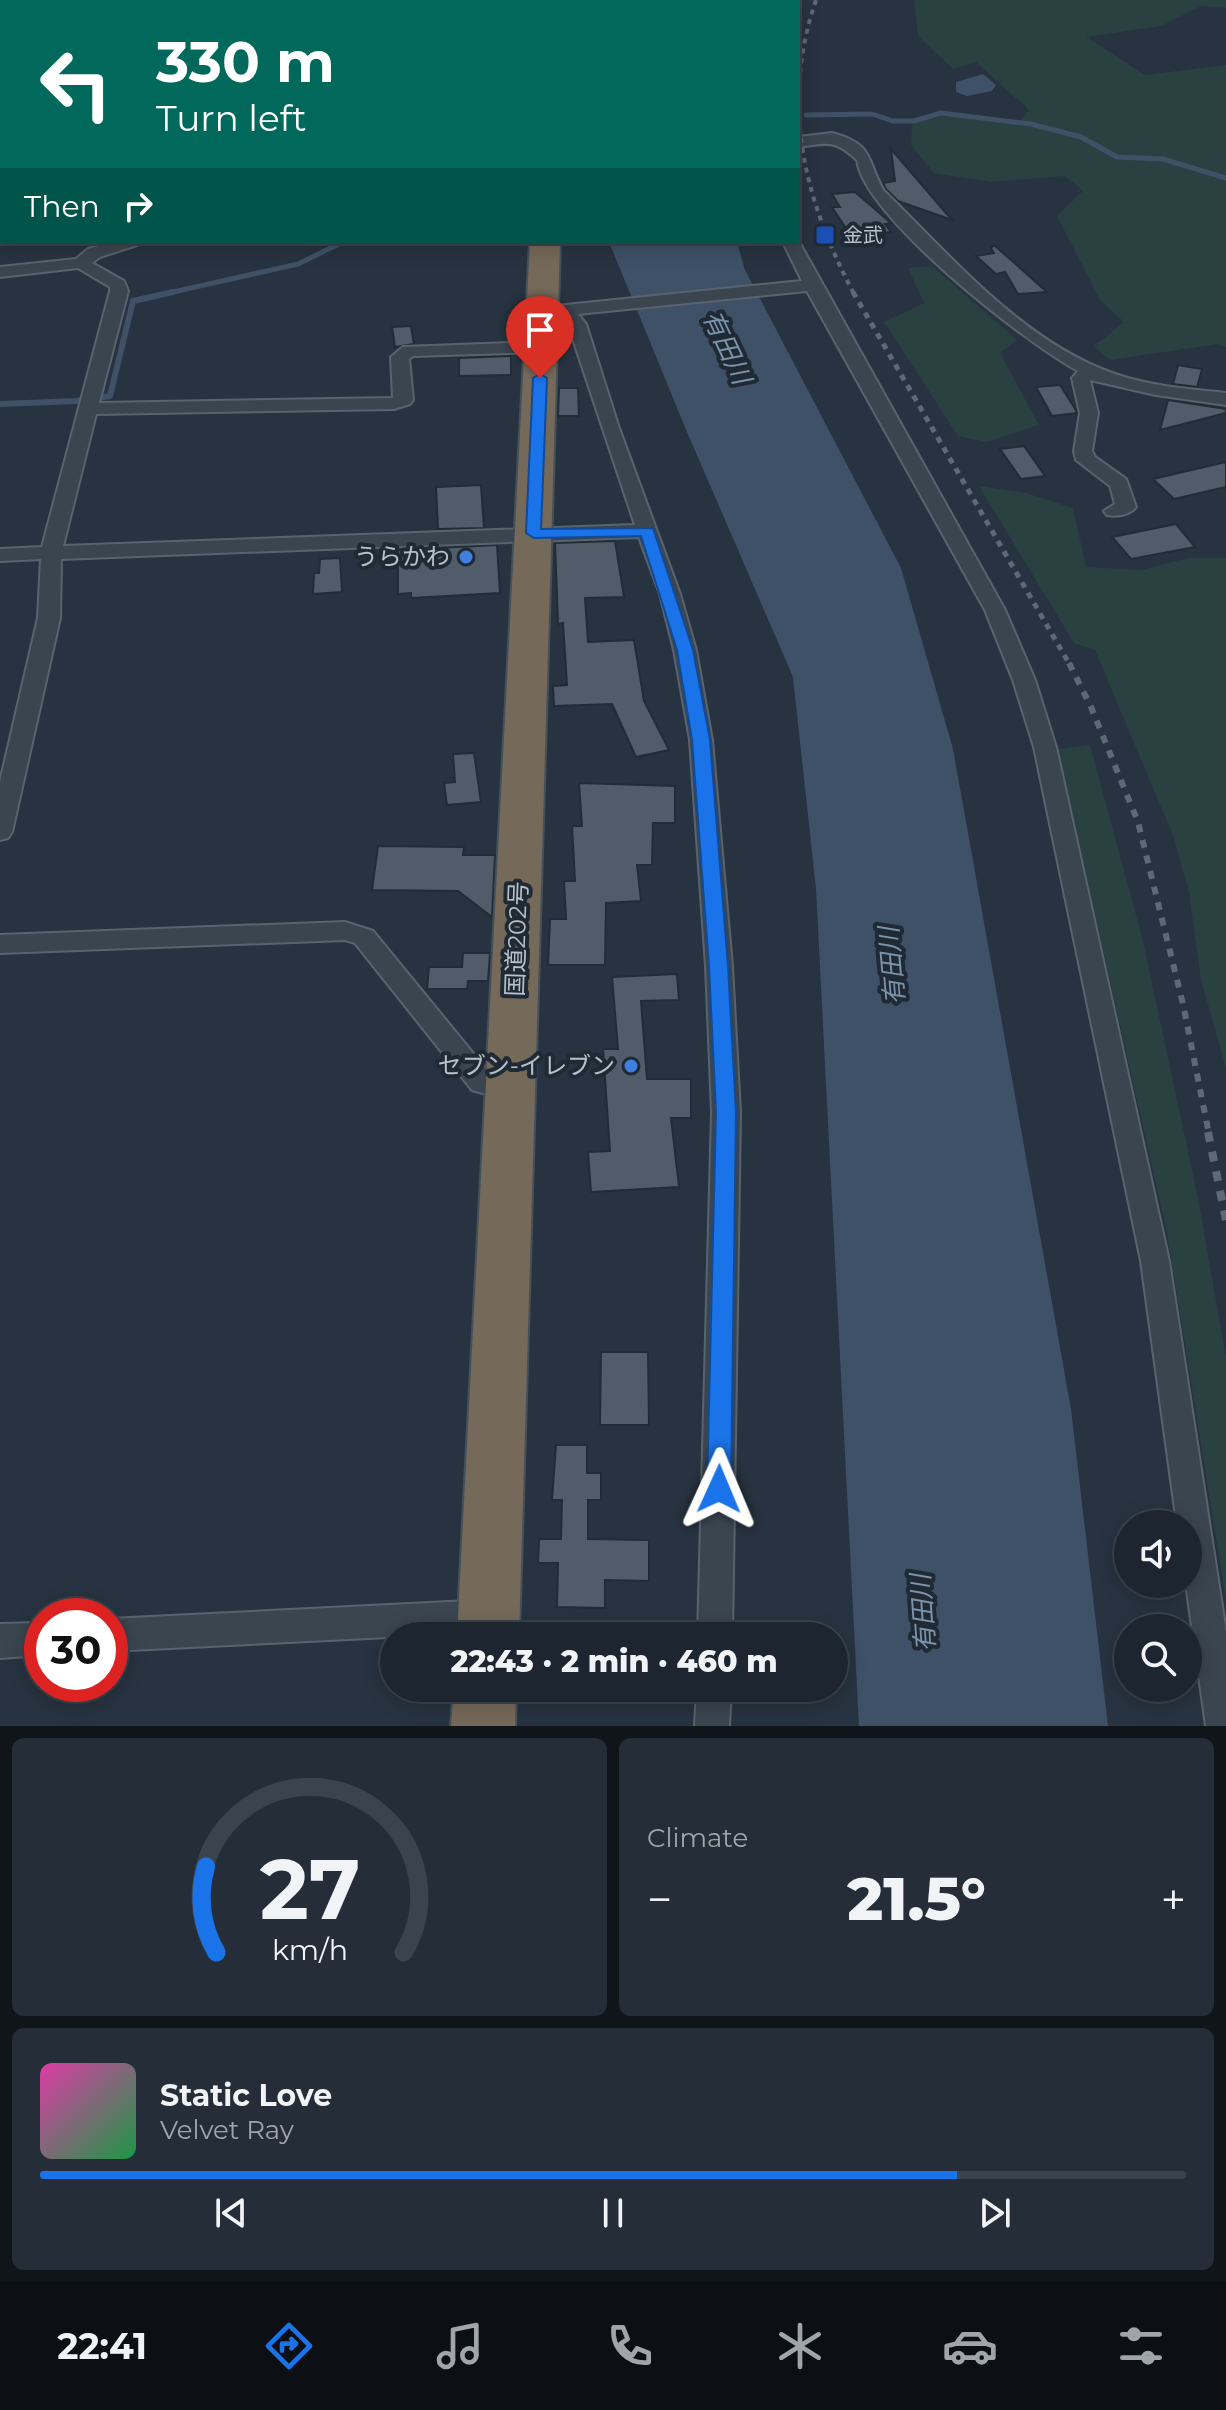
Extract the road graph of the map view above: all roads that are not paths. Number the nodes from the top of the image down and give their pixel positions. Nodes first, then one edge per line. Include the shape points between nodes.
1 (800, 142) edge
2 (124, 244) edge
3 (545, 244) edge
4 (792, 244) edge
5 (81, 263) junction
6 (0, 272) edge
7 (812, 285) junction
8 (551, 323) junction
9 (1091, 371) junction
10 (1226, 399) edge
11 (89, 403) junction
12 (1114, 511) dead end
13 (647, 531) junction
14 (534, 533) junction
15 (51, 553) junction
16 (0, 555) edge
17 (0, 832) edge
18 (0, 944) edge
19 (511, 1090) junction
20 (488, 1622) edge
21 (715, 1622) edge
22 (380, 1629) edge
23 (128, 1635) edge
24 (24, 1640) edge
25 (0, 1641) edge
26 (484, 1702) edge
27 (713, 1702) edge
28 (483, 1726) edge
29 (712, 1726) edge
30 (1223, 1726) edge

1 - 9 street via 846,142 865,159 878,194 982,298 1015,325
2 - 5 street
3 - 8 highway, 国道202号
4 - 7 street
5 - 6 street
5 - 11 street via 118,285 119,291
7 - 8 street via 601,308
7 - 30 street via 995,610 1045,747 1155,1261
8 - 11 street via 409,351 400,357 404,400 394,403
8 - 13 street via 577,324
8 - 14 highway, 国道202号
9 - 10 street via 1135,385
9 - 12 street via 1081,378 1089,413 1083,451 1086,460 1119,483 1126,507
11 - 15 street
13 - 14 street
13 - 21 street via 685,650 701,740 719,966 726,1112
14 - 15 street
14 - 19 highway, 国道202号
15 - 16 street
15 - 17 street via 49,618
18 - 19 street via 345,931 364,937 481,1083
19 - 20 highway, 国道202号
22 - 23 street
24 - 25 street
26 - 28 highway
27 - 29 street

